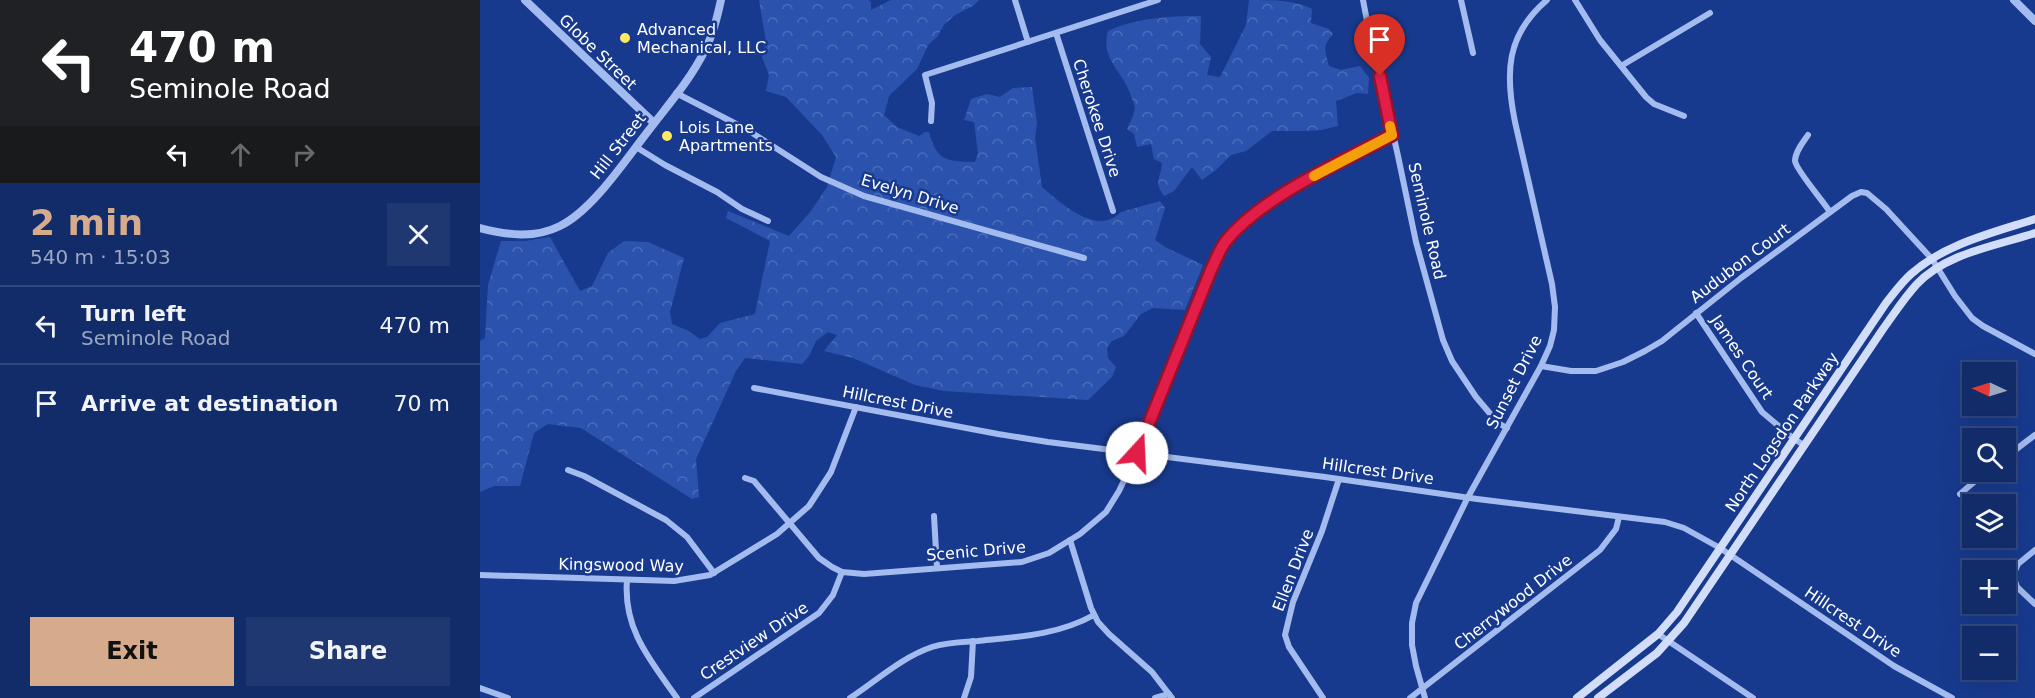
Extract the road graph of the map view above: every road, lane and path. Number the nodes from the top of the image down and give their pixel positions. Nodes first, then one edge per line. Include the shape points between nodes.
1 (525, 0) edge
2 (721, 0) edge
3 (1015, 0) edge
4 (1158, 0) edge
5 (1363, 0) edge
6 (1461, 0) edge
7 (1547, 0) edge
8 (1575, 0) edge
9 (2014, 0) edge
10 (1710, 13) dead end
11 (2035, 21) edge
12 (1056, 33) junction
13 (1028, 42) junction
14 (1473, 52) dead end
15 (1621, 66) junction
16 (676, 93) junction
17 (1684, 116) dead end
18 (931, 121) dead end
19 (654, 123) junction
20 (1392, 135) junction
21 (1808, 135) dead end
22 (636, 147) junction
23 (1113, 211) dead end
24 (1830, 212) junction
25 (2035, 219) edge
26 (768, 220) dead end
27 (480, 228) edge
28 (2035, 233) edge
29 (1084, 258) dead end
30 (1932, 259) junction
31 (1938, 269) junction
32 (1696, 313) junction
33 (2035, 354) edge
34 (1541, 366) junction
35 (754, 387) dead end
36 (856, 407) junction
37 (1507, 428) junction
38 (2035, 435) edge
39 (1794, 439) junction
40 (1804, 445) junction
41 (2016, 449) edge
42 (1137, 453) junction
43 (568, 470) dead end
44 (745, 478) dead end
45 (1339, 479) junction
46 (1975, 482) edge
47 (1960, 494) dead end
48 (1468, 498) junction
49 (934, 516) dead end
50 (1619, 517) junction
51 (790, 524) junction
52 (1070, 540) junction
53 (1720, 548) junction
54 (2035, 550) edge
55 (1730, 556) junction
56 (937, 568) junction
57 (842, 572) junction
58 (714, 573) junction
59 (480, 574) edge
60 (627, 580) junction
61 (2035, 604) edge
62 (1094, 615) junction
63 (1658, 633) junction
64 (973, 641) junction
65 (1669, 641) junction
66 (1592, 687) junction
67 (480, 688) edge
68 (1422, 689) junction
69 (860, 695) edge
70 (1171, 696) edge
71 (1601, 697) edge
72 (508, 698) edge
73 (677, 698) edge
74 (694, 698) edge
75 (850, 698) edge
76 (964, 698) edge
77 (1155, 698) edge
78 (1323, 698) edge
79 (1410, 698) edge
80 (1425, 698) edge
81 (1577, 698) edge
82 (1753, 698) edge
83 (1953, 698) edge

1 - 19 street, Globe Street
2 - 16 street, Hill Street via 705,51
3 - 13 street
4 - 12 street
5 - 20 street, Seminole Road
6 - 14 street
7 - 34 street, Sunset Drive via 1528,19 1517,38 1509,77 1555,307 1552,338
8 - 15 street
9 - 11 street
10 - 15 street
12 - 13 street
12 - 23 street, Cherokee Drive
13 - 18 street via 925,75 932,103
15 - 17 street via 1650,101
16 - 19 street, Hill Street
16 - 29 street, Evelyn Drive via 746,129 821,177 864,196
19 - 22 street, Hill Street
20 - 37 street, Seminole Road via 1423,270 1447,351 1476,397
20 - 42 street, Scenic Drive via 1294,188 1262,209 1225,242
21 - 24 street via 1796,165
22 - 26 street
22 - 27 street, Hill Street via 597,195 561,226 527,235
24 - 30 street, Audubon Court via 1856,194 1867,193
24 - 32 street, Audubon Court
25 - 30 main road, North Logsdon Parkway via 1959,245
28 - 31 main road, North Logsdon Parkway via 1969,254
30 - 31 street
30 - 39 main road, North Logsdon Parkway via 1903,282 1886,303
31 - 33 street via 1972,318
31 - 40 main road, North Logsdon Parkway via 1917,284 1900,306
32 - 34 street, Audubon Court via 1662,341 1610,368 1583,372
32 - 39 street, James Court via 1762,412
34 - 37 street, Sunset Drive
35 - 36 street, Hillcrest Drive
36 - 42 street, Hillcrest Drive via 998,434
36 - 51 street, Kingswood Way via 822,489
37 - 48 street, Sunset Drive
38 - 41 street
39 - 40 street, James Court
39 - 53 main road, North Logsdon Parkway
40 - 55 main road, North Logsdon Parkway
42 - 45 street, Hillcrest Drive
42 - 52 street, Scenic Drive via 1111,506
43 - 58 street via 666,520 687,537
44 - 51 street via 754,481
45 - 48 street, Hillcrest Drive
45 - 78 street, Ellen Drive via 1285,634 1289,647
46 - 47 street
48 - 50 street, Hillcrest Drive
48 - 68 street, Sunset Drive via 1413,613 1412,645
49 - 56 street
50 - 53 street, Hillcrest Drive via 1674,524
50 - 68 street, Cherrywood Drive via 1616,529 1600,550
51 - 57 street via 825,563
51 - 58 street, Kingswood Way
52 - 56 street, Scenic Drive via 1031,560
52 - 62 street
53 - 55 street, Hillcrest Drive
53 - 63 main road, North Logsdon Parkway
54 - 61 street via 2018,564 2013,575 2017,587
55 - 65 main road, North Logsdon Parkway
55 - 83 street, Hillcrest Drive via 1894,666
56 - 57 street, Scenic Drive
57 - 74 street, Crestview Drive via 833,595 819,613
58 - 60 street, Kingswood Way via 684,580
59 - 60 street, Kingswood Way
60 - 73 street via 628,610 636,638
62 - 64 street via 1048,633
62 - 70 street
63 - 65 street
63 - 66 main road, North Logsdon Parkway
64 - 69 street via 922,651
64 - 76 street via 971,677
65 - 71 main road, North Logsdon Parkway
65 - 82 street
66 - 71 street
66 - 81 main road, North Logsdon Parkway
67 - 72 street
68 - 79 street, Cherrywood Drive
68 - 80 street, Sunset Drive
69 - 75 street
70 - 77 street

